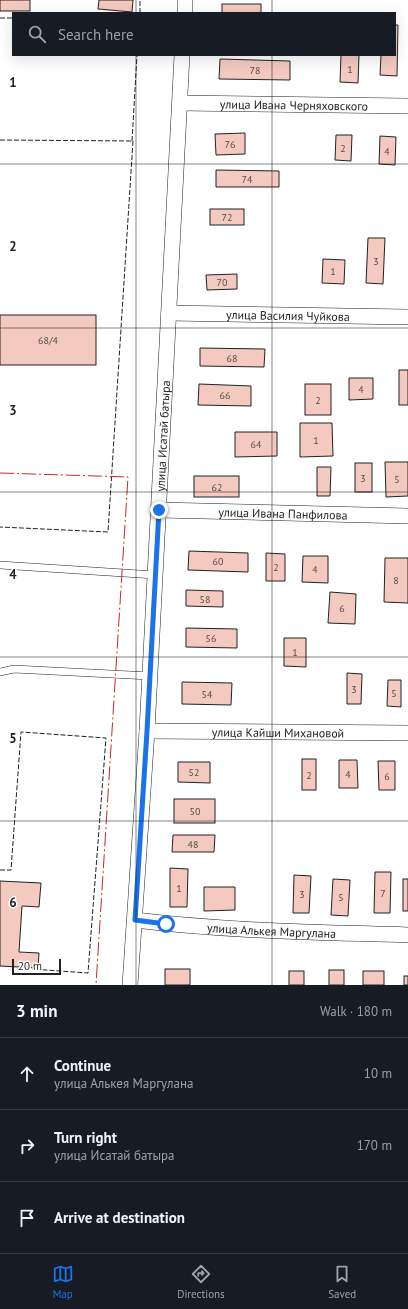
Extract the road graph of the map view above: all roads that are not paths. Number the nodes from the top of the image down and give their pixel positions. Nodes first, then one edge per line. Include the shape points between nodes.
1 (185, 0) edge
2 (185, 12) edge
3 (182, 56) edge
4 (180, 103) junction
5 (408, 106) edge
6 (169, 313) junction
7 (408, 317) edge
8 (159, 510) junction
9 (408, 516) edge
10 (0, 565) edge
11 (155, 575) junction
12 (0, 672) edge
13 (150, 676) junction
14 (147, 731) junction
15 (408, 733) edge
16 (135, 920) junction
17 (408, 935) edge
18 (130, 985) edge

1 - 2 street
3 - 4 street, улица Исатай батыра
4 - 5 street, улица Ивана Черняховского
4 - 6 street, улица Исатай батыра
6 - 7 street, улица Василия Чуйкова
6 - 8 street, улица Исатай батыра
8 - 9 street, улица Ивана Панфилова
8 - 11 street, улица Исатай батыра
10 - 11 lane
11 - 13 street, улица Исатай батыра
12 - 13 lane via 14,669
13 - 14 street, улица Исатай батыра
14 - 15 street, улица Кайши Михановой
14 - 16 street, улица Исатай батыра
16 - 17 street, улица Алькея Маргулана via 268,931
16 - 18 street, улица Исатай батыра

